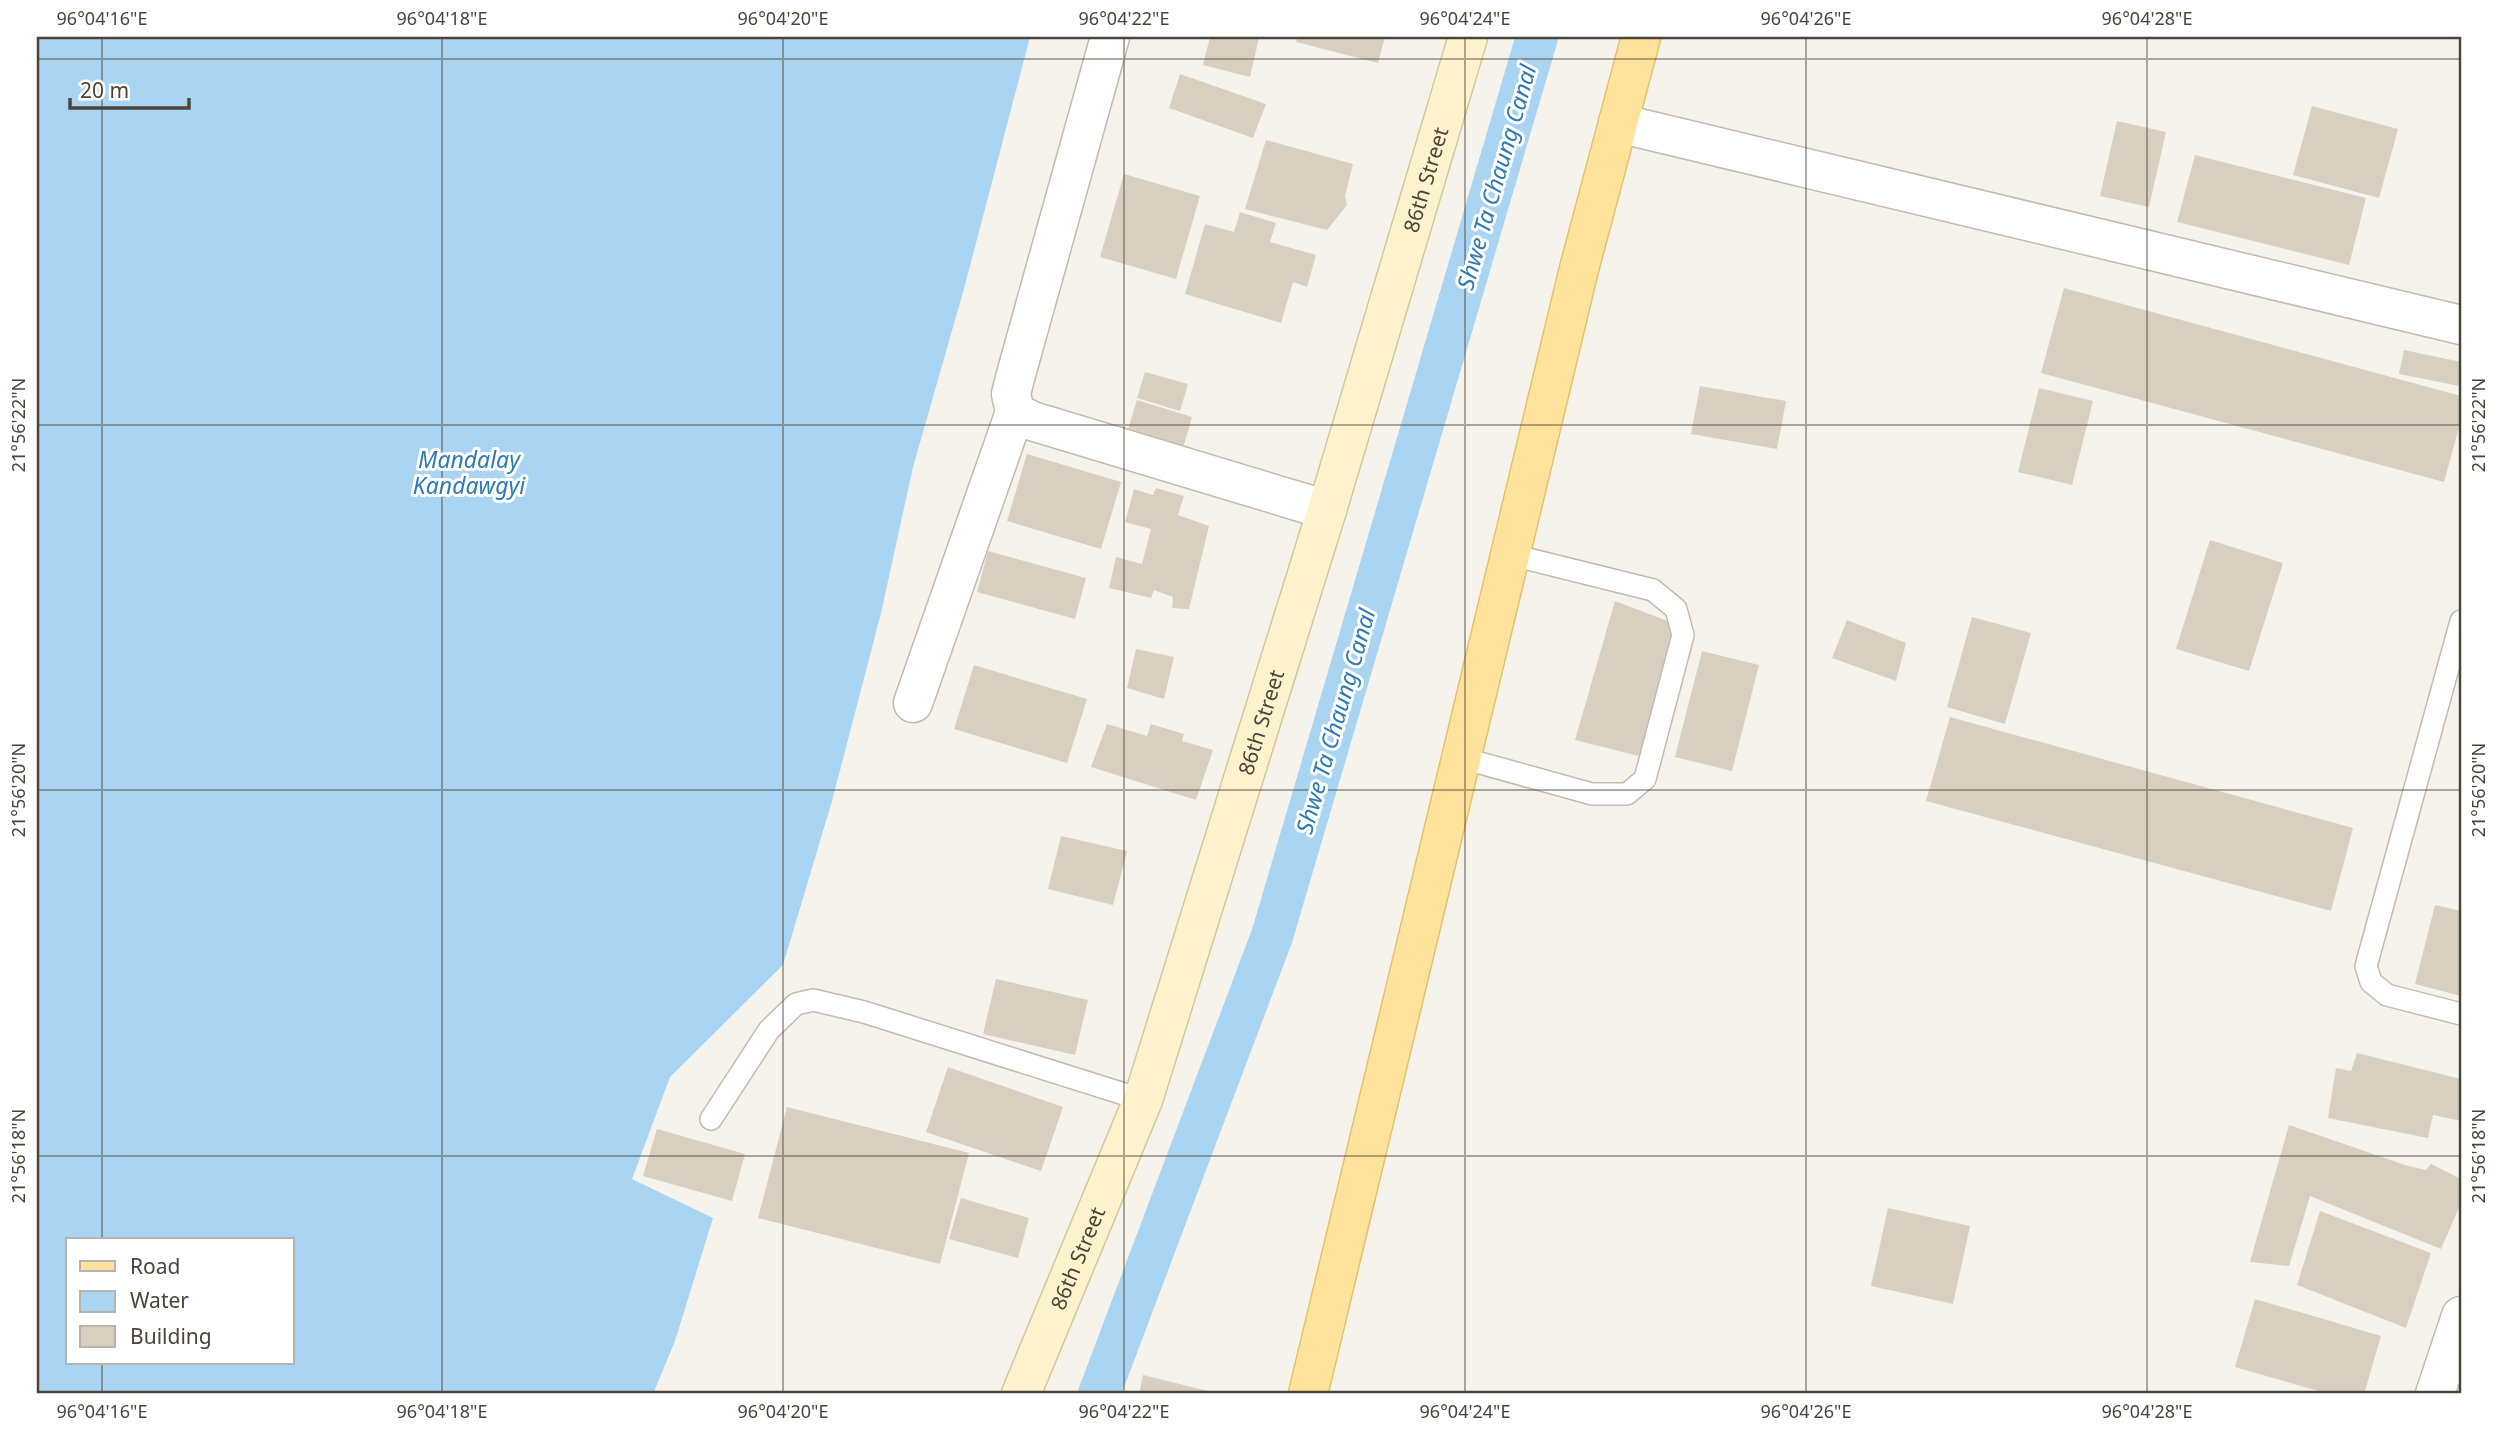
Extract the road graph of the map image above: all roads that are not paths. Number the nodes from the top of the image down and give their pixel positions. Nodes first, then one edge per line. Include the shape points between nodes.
1 (1110, 37) edge
2 (1468, 37) edge
3 (1641, 37) edge
4 (1618, 123) junction
5 (2461, 325) edge
6 (1015, 412) junction
7 (1327, 510) junction
8 (1512, 555) junction
9 (2461, 621) edge
10 (913, 703) dead end
11 (1462, 758) junction
12 (2461, 1014) edge
13 (1143, 1100) junction
14 (711, 1119) dead end
15 (2461, 1316) edge
16 (1021, 1394) edge
17 (1308, 1394) edge
18 (2435, 1394) edge

1 - 6 street via 1015,378
2 - 7 main road, 86th Street
3 - 4 main road
4 - 5 street
4 - 8 main road
6 - 7 street
6 - 10 street
7 - 13 main road, 86th Street
8 - 11 main road
8 - 11 lane via 1653,590 1676,609 1683,635 1645,779 1627,794 1592,794
9 - 12 lane via 2366,966 2371,982 2387,995
11 - 17 main road
13 - 14 lane via 813,1000 796,1004 769,1030
13 - 16 main road, 86th Street
15 - 18 street

